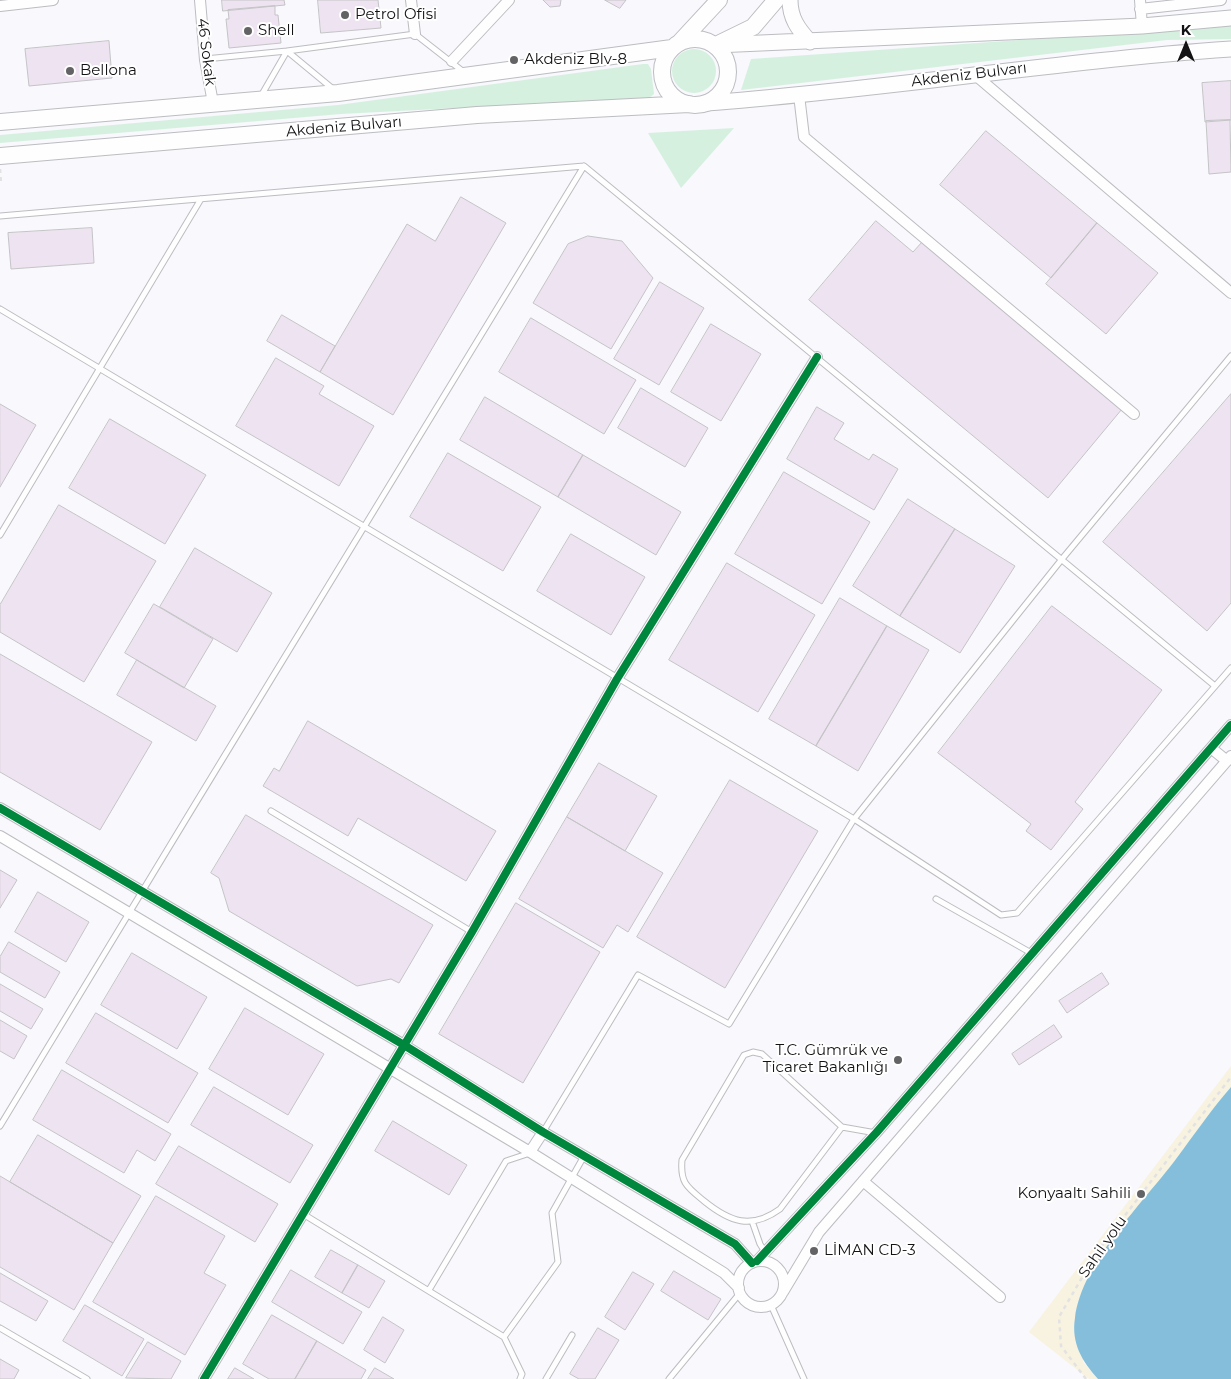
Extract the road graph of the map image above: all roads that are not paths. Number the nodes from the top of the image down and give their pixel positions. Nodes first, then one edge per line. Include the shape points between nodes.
1 (53, 0) edge
2 (200, 0) edge
3 (411, 0) edge
4 (509, 0) edge
5 (719, 0) edge
6 (776, 0) edge
7 (790, 0) edge
8 (1221, 0) edge
9 (1140, 4) edge
10 (0, 6) edge
11 (1231, 18) edge
12 (1142, 26) junction
13 (415, 34) junction
14 (810, 42) junction
15 (676, 45) junction
16 (716, 45) junction
17 (1231, 49) edge
18 (287, 51) junction
19 (205, 60) junction
20 (452, 61) junction
21 (974, 74) junction
22 (469, 76) junction
23 (338, 93) junction
24 (799, 95) junction
25 (260, 99) junction
26 (213, 103) junction
27 (706, 103) junction
28 (689, 104) junction
29 (0, 122) edge
30 (0, 156) edge
31 (584, 166) junction
32 (201, 199) junction
33 (0, 216) edge
34 (1231, 293) edge
35 (0, 309) edge
36 (1231, 356) edge
37 (817, 357) junction
38 (100, 369) junction
39 (1134, 414) dead end
40 (366, 527) junction
41 (0, 535) edge
42 (1062, 560) junction
43 (1231, 668) edge
44 (617, 679) junction
45 (1215, 686) junction
46 (1229, 731) edge
47 (1211, 748) junction
48 (1229, 759) edge
49 (0, 808) edge
50 (270, 811) dead end
51 (854, 820) junction
52 (0, 836) edge
53 (142, 892) junction
54 (936, 899) dead end
55 (128, 913) junction
56 (472, 932) junction
57 (1033, 954) junction
58 (404, 1045) junction
59 (389, 1068) junction
60 (0, 1126) edge
61 (842, 1127) junction
62 (543, 1132) junction
63 (876, 1133) junction
64 (530, 1152) junction
65 (584, 1156) junction
66 (572, 1179) junction
67 (862, 1181) junction
68 (302, 1213) junction
69 (752, 1221) junction
70 (765, 1252) junction
71 (755, 1262) junction
72 (429, 1290) junction
73 (739, 1290) junction
74 (783, 1292) junction
75 (1000, 1297) dead end
76 (771, 1304) junction
77 (0, 1328) edge
78 (572, 1335) dead end
79 (504, 1337) junction
80 (87, 1379) edge
81 (204, 1379) edge
82 (520, 1379) edge
83 (546, 1379) edge
84 (669, 1379) edge
85 (804, 1379) edge

1 - 10 street
2 - 19 street, 46 Sokak
3 - 13 street
4 - 20 street
5 - 15 main road
6 - 16 main road via 753,26
7 - 14 main road via 790,13 796,26
8 - 9 street
9 - 12 street
11 - 12 main road
12 - 14 main road
13 - 18 lane
13 - 20 lane
14 - 16 main road
15 - 16 main road via 698,38
15 - 22 main road
15 - 28 main road via 664,61 664,82 674,98
16 - 27 main road via 726,58 729,74 720,95
17 - 21 main road, Akdeniz Bulvarı
18 - 19 lane
18 - 23 lane
18 - 25 lane
19 - 26 street, 46 Sokak
20 - 22 lane
21 - 24 main road, Akdeniz Bulvarı
21 - 34 street
22 - 23 main road
23 - 25 main road
24 - 27 main road, Akdeniz Bulvarı
24 - 39 street via 804,137
25 - 26 main road
26 - 29 main road
27 - 28 main road
28 - 30 main road, Akdeniz Bulvarı via 477,115
31 - 32 lane
31 - 37 lane
31 - 40 lane
32 - 33 lane
32 - 38 lane
35 - 38 lane
36 - 42 lane
37 - 42 lane
37 - 44 street
38 - 40 lane
38 - 41 lane
40 - 44 lane
40 - 53 lane
42 - 45 lane
42 - 51 lane
43 - 45 lane
44 - 51 lane
44 - 56 street
45 - 51 lane via 1017,913 1001,915
46 - 47 street
47 - 48 street
47 - 57 street
48 - 67 street
49 - 53 street
50 - 56 lane
51 - 62 lane via 729,1024 638,975
52 - 55 street
53 - 55 lane
53 - 58 street
54 - 57 lane
55 - 59 street
55 - 60 lane
56 - 58 street
57 - 63 street
58 - 59 street
58 - 62 street
59 - 64 street
59 - 68 street
61 - 63 lane
61 - 69 lane via 780,1209 767,1218
61 - 69 lane via 762,1054 744,1055 682,1160 681,1173 686,1186 720,1214 738,1221
62 - 64 street
62 - 65 street
63 - 70 street
64 - 66 street
64 - 72 lane via 506,1161
65 - 66 lane
65 - 71 street via 735,1244
66 - 73 street via 724,1273
66 - 79 lane via 552,1213 558,1262
67 - 74 street via 819,1232
67 - 75 street
68 - 72 lane
68 - 81 street
69 - 70 lane
70 - 71 street
71 - 73 street via 741,1273
71 - 74 street via 771,1263 781,1272
72 - 79 lane
73 - 76 street via 750,1304
73 - 84 lane
74 - 76 street
76 - 85 lane
77 - 80 lane
78 - 83 lane
79 - 82 lane via 522,1374

